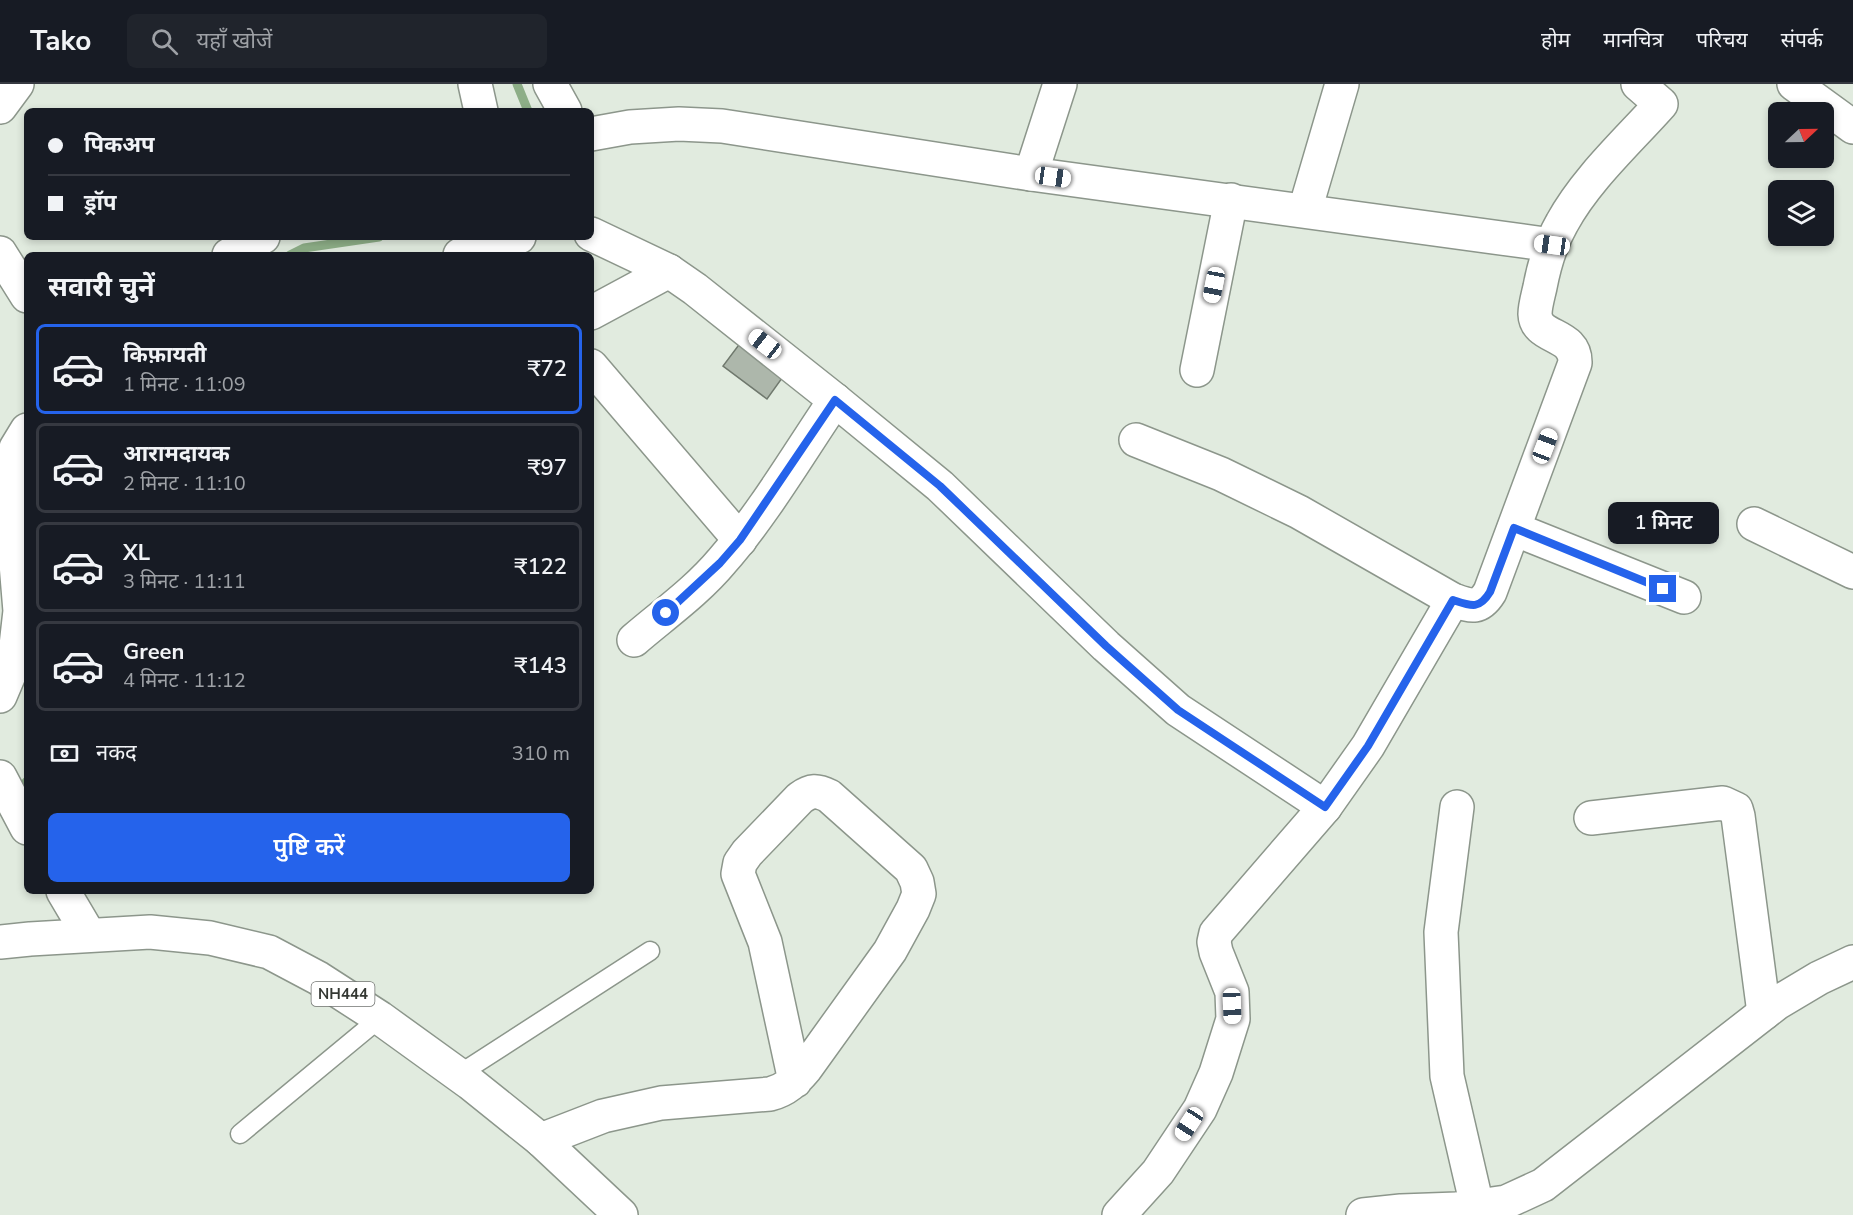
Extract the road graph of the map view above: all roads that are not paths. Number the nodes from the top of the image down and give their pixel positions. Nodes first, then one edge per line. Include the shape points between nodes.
1 (17, 84) edge
2 (475, 84) edge
3 (550, 84) edge
4 (1060, 84) edge
5 (1342, 84) edge
6 (1794, 84) edge
7 (1660, 91) edge
8 (0, 107) edge
9 (480, 108) edge
10 (563, 108) edge
11 (1853, 127) edge
12 (594, 133) edge
13 (1031, 174) junction
14 (1231, 200) junction
15 (1305, 210) junction
16 (594, 235) edge
17 (257, 240) edge
18 (511, 240) edge
19 (1552, 245) junction
20 (235, 252) edge
21 (472, 252) edge
22 (0, 253) edge
23 (669, 272) junction
24 (24, 291) edge
25 (594, 311) edge
26 (594, 370) edge
27 (1197, 370) dead end
28 (835, 400) junction
29 (24, 435) edge
30 (1136, 440) dead end
31 (1754, 524) dead end
32 (1514, 528) junction
33 (740, 540) junction
34 (1853, 573) edge
35 (1684, 597) dead end
36 (1453, 600) junction
37 (634, 640) dead end
38 (7, 661) edge
39 (0, 696) edge
40 (0, 777) edge
41 (1325, 807) junction
42 (1457, 807) dead end
43 (23, 817) edge
44 (1591, 818) dead end
45 (65, 894) edge
46 (89, 935) junction
47 (0, 942) edge
48 (650, 951) dead end
49 (1853, 962) edge
50 (1764, 1013) junction
51 (380, 1018) junction
52 (458, 1075) junction
53 (795, 1081) junction
54 (240, 1134) dead end
55 (542, 1140) junction
56 (1477, 1206) junction
57 (621, 1215) edge
58 (1119, 1215) edge
59 (1363, 1215) edge

1 - 8 main road
2 - 9 main road
3 - 10 main road
4 - 13 main road
5 - 15 main road
6 - 11 main road
7 - 19 main road via 1573,205
12 - 13 main road via 679,124 722,126
13 - 14 main road
14 - 15 main road
14 - 27 main road
15 - 19 main road
16 - 23 main road
17 - 20 main road
18 - 21 main road
19 - 32 main road via 1542,278 1536,322 1572,348 1575,363
22 - 24 main road
23 - 25 main road
23 - 28 main road
26 - 33 main road
28 - 33 main road
28 - 41 main road via 940,486 1178,710
29 - 38 main road via 16,448 9,480 20,611
30 - 36 main road via 1221,474 1299,512
31 - 34 main road
32 - 35 main road
32 - 36 main road via 1485,600 1470,606
33 - 37 main road via 698,586
36 - 41 main road via 1368,746
38 - 39 main road
40 - 43 main road
41 - 58 main road via 1216,933 1216,952 1232,992 1233,1019 1216,1073 1200,1108 1158,1172
42 - 56 main road via 1441,932 1448,1076
44 - 50 main road via 1723,803 1736,809
45 - 46 main road
46 - 47 main road, NH444
46 - 51 main road, NH444 via 150,932 210,938 269,952
48 - 52 lane
49 - 50 main road via 1819,978
50 - 56 main road via 1543,1185 1506,1202
51 - 52 main road, NH444
51 - 54 lane
52 - 55 main road, NH444
53 - 53 main road via 765,942 738,874 747,853 800,798 818,790 830,796 910,869 919,894 890,951
53 - 55 main road via 770,1094 661,1103 603,1116
55 - 57 main road, NH444
56 - 59 main road

